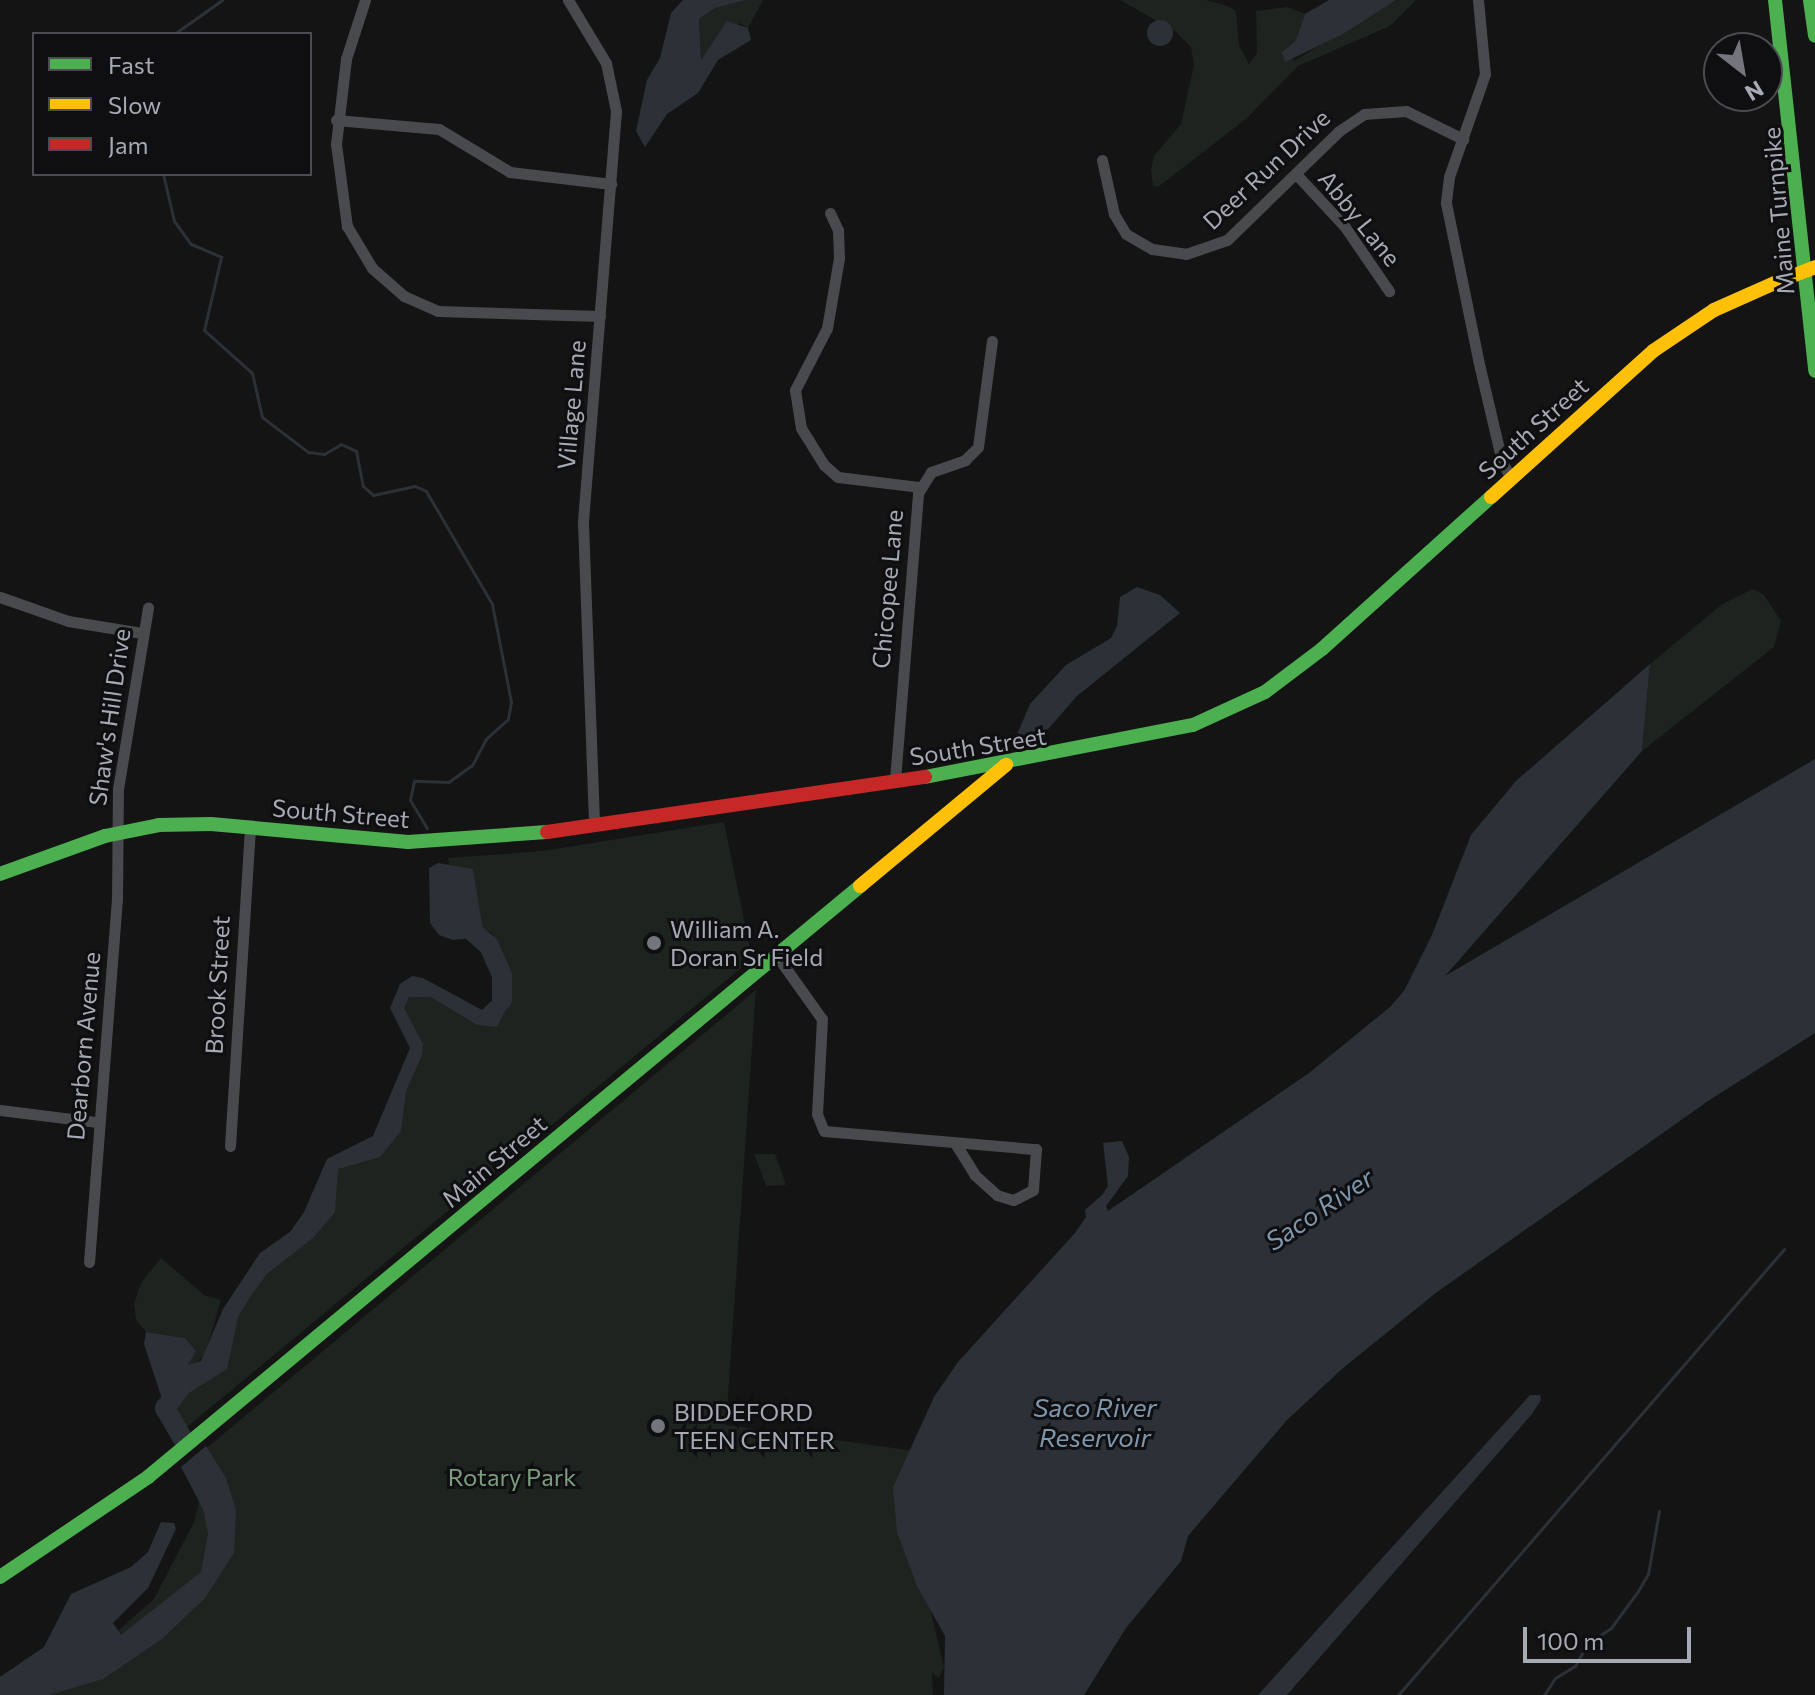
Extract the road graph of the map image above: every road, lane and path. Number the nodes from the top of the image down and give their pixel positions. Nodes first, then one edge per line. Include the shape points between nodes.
1 (365, 0) edge
2 (568, 0) edge
3 (1478, 0) edge
4 (1775, 0) edge
5 (1810, 0) edge
6 (1815, 36) edge
7 (336, 120) junction
8 (1463, 139) junction
9 (1102, 160) dead end
10 (1296, 174) junction
11 (611, 184) junction
12 (830, 213) dead end
13 (1815, 267) edge
14 (1389, 291) dead end
15 (600, 316) junction
16 (992, 341) dead end
17 (1815, 371) edge
18 (1511, 478) junction
19 (920, 487) junction
20 (0, 597) edge
21 (148, 607) dead end
22 (142, 633) junction
23 (1006, 765) junction
24 (895, 780) junction
25 (594, 825) junction
26 (250, 827) junction
27 (115, 834) junction
28 (0, 874) edge
29 (777, 956) junction
30 (0, 1110) edge
31 (97, 1122) junction
32 (955, 1143) junction
33 (230, 1146) dead end
34 (89, 1262) dead end
35 (0, 1577) edge

1 - 7 street via 346,59
2 - 11 street, Village Lane via 599,48 610,79 616,111
3 - 8 street via 1485,74
4 - 17 main road, Maine Turnpike
5 - 6 main road
7 - 11 street via 439,129 510,172
7 - 15 street via 337,171 347,226 366,261 394,289 438,311
8 - 10 street, Deer Run Drive via 1406,111 1372,111 1350,122
8 - 18 street via 1449,177 1447,215 1502,462
9 - 10 street, Deer Run Drive via 1114,214 1126,234 1145,247 1175,254 1205,251 1227,240
10 - 14 street, Abby Lane via 1345,227
11 - 15 street, Village Lane
12 - 19 street via 838,230 839,258 827,328 795,390 801,428 838,477
13 - 18 main road, South Street, bridge via 1714,310 1674,335
15 - 25 street, Village Lane via 582,540
16 - 19 street, Chicopee Lane via 975,452 937,469
18 - 23 main road, South Street via 1322,649 1265,692 1162,735
19 - 24 street, Chicopee Lane
20 - 22 street via 59,618
21 - 22 street, Shaw's Hill Drive
22 - 27 street, Shaw's Hill Drive via 122,751
23 - 24 main road, South Street
23 - 29 main road, Main Street
24 - 25 main road, South Street
25 - 26 main road, South Street via 424,843
26 - 27 main road, South Street via 174,824
26 - 33 street, Brook Street
27 - 28 main road, South Street
27 - 31 street, Dearborn Avenue via 117,900
29 - 32 street via 822,1019 817,1114 824,1131
29 - 35 main road, Main Street via 148,1477
30 - 31 street
31 - 34 street, Dearborn Avenue
32 - 32 street via 1036,1149 1033,1190 1019,1199 997,1195 975,1175

